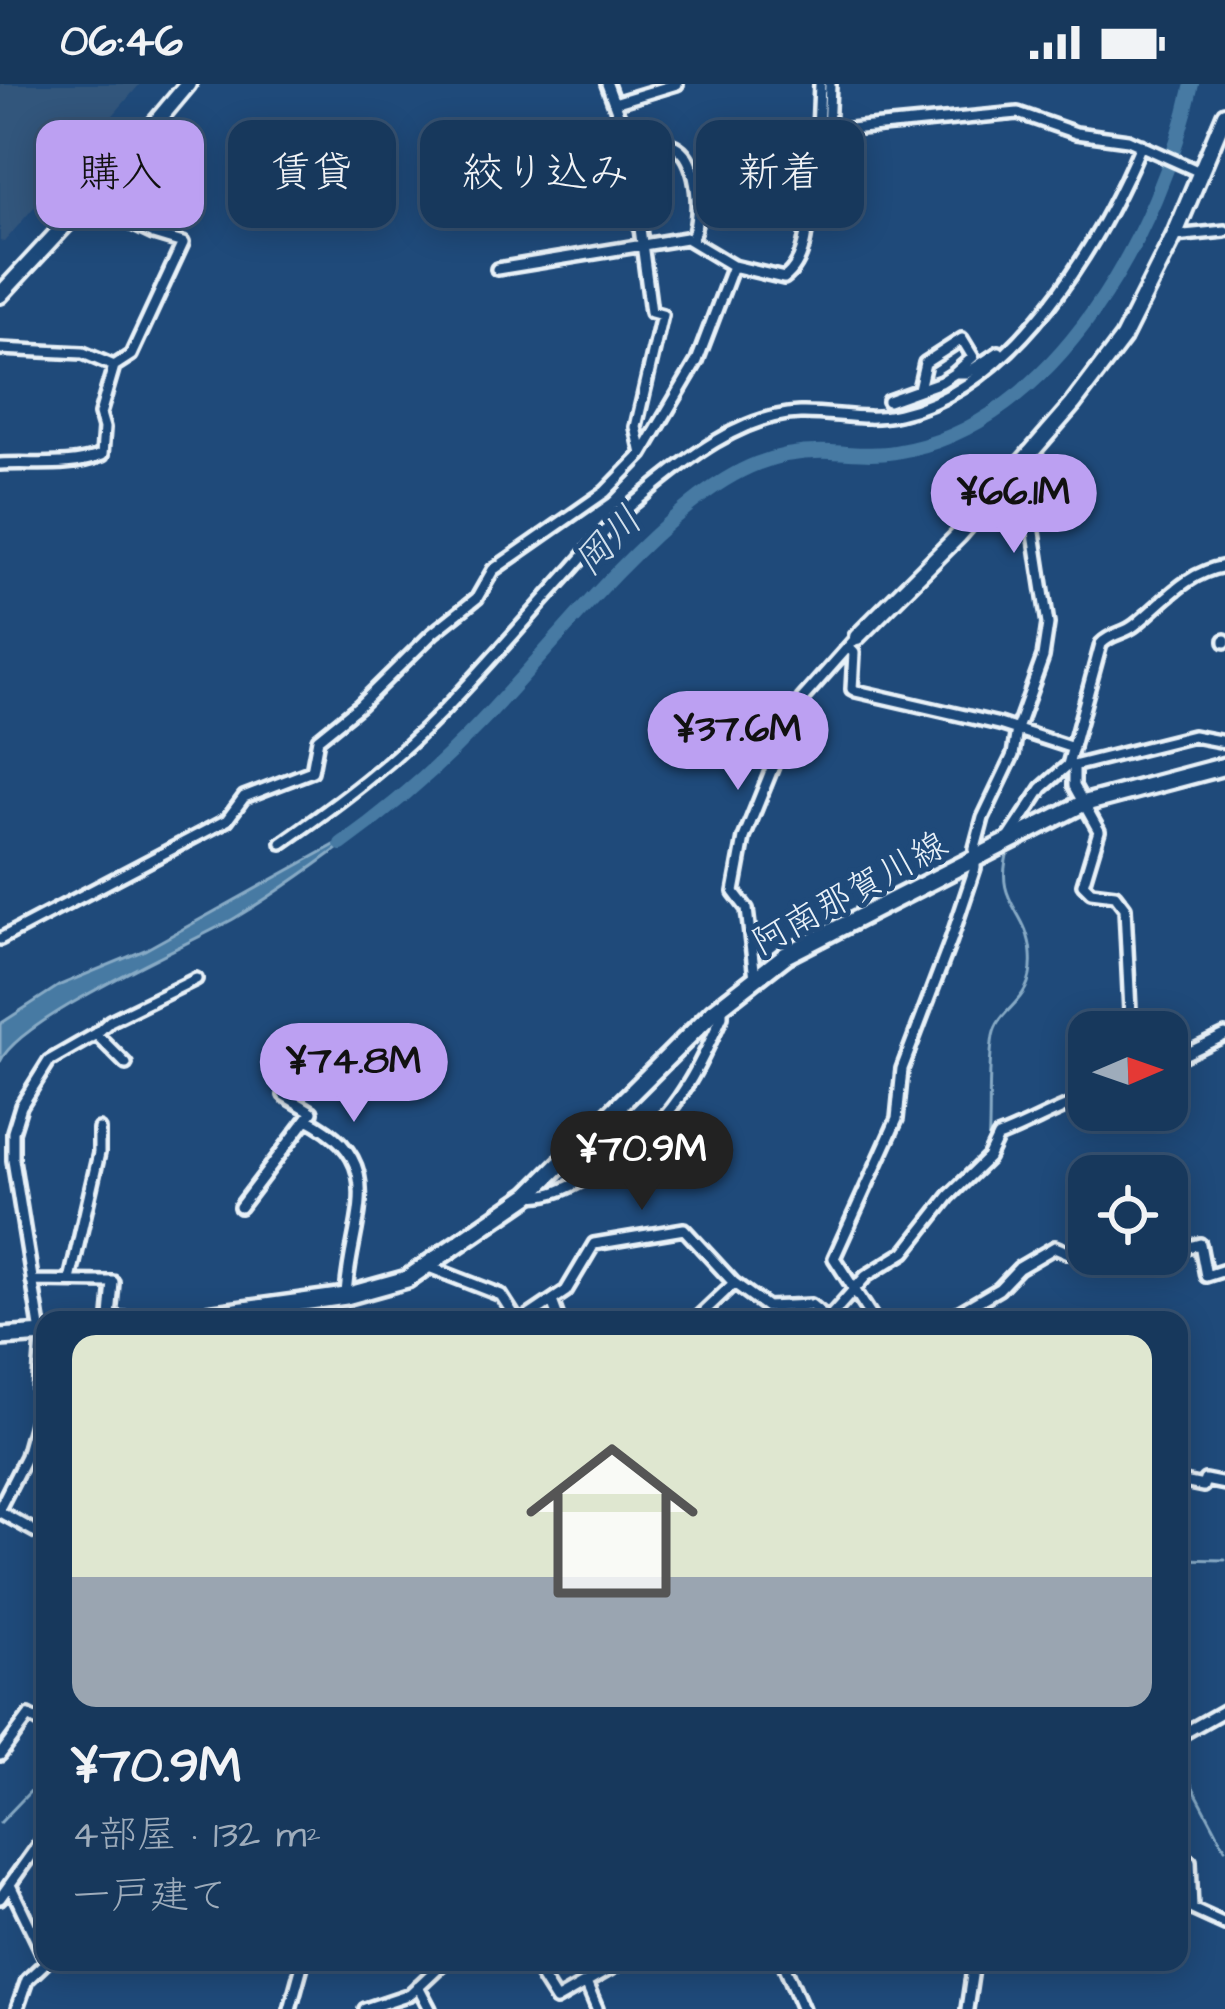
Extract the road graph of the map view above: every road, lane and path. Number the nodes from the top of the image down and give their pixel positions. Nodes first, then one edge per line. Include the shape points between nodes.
1 (188, 84) edge
2 (607, 84) edge
3 (677, 84) edge
4 (820, 84) edge
5 (830, 84) edge
6 (614, 103) junction
7 (1225, 114) edge
8 (157, 120) edge
9 (620, 120) edge
10 (822, 120) edge
11 (825, 120) edge
12 (864, 128) edge
13 (672, 146) edge
14 (1143, 146) junction
15 (1196, 170) junction
16 (61, 228) edge
17 (140, 228) edge
18 (641, 228) edge
19 (807, 228) edge
20 (1225, 231) edge
21 (1174, 236) junction
22 (691, 240) junction
23 (643, 246) junction
24 (733, 266) junction
25 (497, 269) dead end
26 (2, 290) edge
27 (0, 349) edge
28 (1004, 352) junction
29 (114, 366) junction
30 (955, 373) junction
31 (919, 389) junction
32 (888, 401) dead end
33 (1028, 452) junction
34 (642, 454) junction
35 (0, 464) edge
36 (1225, 566) edge
37 (853, 642) junction
38 (1018, 729) junction
39 (1225, 742) edge
40 (1073, 748) junction
41 (1071, 766) junction
42 (1225, 766) edge
43 (1082, 804) junction
44 (1010, 838) junction
45 (282, 843) dead end
46 (975, 856) junction
47 (0, 939) edge
48 (755, 978) junction
49 (196, 979) dead end
50 (722, 1005) junction
51 (1130, 1011) edge
52 (96, 1034) junction
53 (1225, 1035) edge
54 (1188, 1053) edge
55 (126, 1064) dead end
56 (284, 1095) dead end
57 (1068, 1105) edge
58 (307, 1119) junction
59 (99, 1129) dead end
60 (529, 1195) junction
61 (240, 1207) dead end
62 (1188, 1247) edge
63 (1068, 1253) edge
64 (429, 1267) junction
65 (1225, 1270) edge
66 (70, 1280) junction
67 (32, 1281) junction
68 (734, 1283) junction
69 (853, 1287) junction
70 (346, 1296) junction
71 (552, 1301) junction
72 (110, 1311) edge
73 (288, 1311) edge
74 (513, 1311) edge
75 (535, 1311) edge
76 (556, 1311) edge
77 (704, 1311) edge
78 (814, 1311) edge
79 (831, 1311) edge
80 (868, 1311) edge
81 (961, 1311) edge
82 (36, 1317) edge
83 (36, 1335) edge
84 (0, 1337) edge
85 (36, 1431) edge
86 (1188, 1483) edge
87 (1225, 1484) edge
88 (0, 1510) edge
89 (36, 1532) edge
90 (1225, 1710) edge
91 (36, 1720) edge
92 (1188, 1731) edge
93 (0, 1755) edge
94 (36, 1848) edge
95 (1188, 1859) edge
96 (11, 1886) junction
97 (0, 1898) edge
98 (1225, 1924) edge
99 (36, 1940) edge
100 (36, 1970) edge
101 (301, 1971) edge
102 (435, 1971) edge
103 (538, 1971) edge
104 (607, 1971) edge
105 (787, 1971) edge
106 (973, 1971) edge
107 (586, 1983) junction
108 (418, 1986) junction
109 (17, 2009) edge
110 (290, 2009) edge
111 (365, 2009) edge
112 (430, 2009) edge
113 (597, 2009) edge
114 (803, 2009) edge
115 (967, 2009) edge

1 - 8 street
2 - 6 street
3 - 6 street
4 - 10 street
5 - 11 street
6 - 9 street
7 - 15 street
12 - 14 street via 1007,112
13 - 22 street via 690,164 698,226
14 - 15 street
14 - 28 street via 1074,271
15 - 21 street
16 - 26 street
17 - 29 street via 183,242 144,332
18 - 23 street
19 - 24 street via 797,268 779,279
20 - 21 street
21 - 33 street via 1124,338
22 - 23 street
22 - 24 street
23 - 25 street
23 - 34 street via 651,312 662,315 635,427
24 - 34 street via 689,377
27 - 29 street via 83,353
28 - 30 street
28 - 45 street via 953,394 905,413 773,417 712,445 639,498 415,739
29 - 35 street via 100,414 102,455 71,465
30 - 31 street
30 - 31 street via 973,357 962,339 925,362
31 - 32 street
33 - 37 street
33 - 38 street via 1047,637
34 - 47 street via 604,492 493,570 477,598 318,739 308,775 251,793 227,820
36 - 40 street via 1194,575 1101,644
37 - 38 street via 856,692
37 - 48 street via 802,699 744,838 734,892 747,909
38 - 40 street
38 - 46 street
39 - 41 street via 1192,736
40 - 41 street
41 - 43 street
41 - 44 street via 1042,788
42 - 43 main road, 阿南那賀川線
43 - 44 main road, 阿南那賀川線
43 - 51 street via 1099,831 1083,884 1125,908
44 - 46 main road, 阿南那賀川線
46 - 48 main road, 阿南那賀川線 via 803,944
46 - 69 street via 902,1069 897,1119 834,1258
48 - 50 main road, 阿南那賀川線
49 - 52 street
50 - 60 main road, 阿南那賀川線
50 - 60 street via 693,1076 640,1144 576,1184
52 - 55 street
52 - 67 street via 40,1071 14,1132
53 - 54 street
56 - 58 street via 310,1109
57 - 69 street via 998,1137 905,1252
58 - 61 street
58 - 70 street via 345,1148 363,1176
59 - 66 street
60 - 64 main road, 阿南那賀川線
62 - 65 street via 1200,1244 1206,1276
63 - 81 street via 1054,1247
64 - 70 main road, 阿南那賀川線
64 - 74 street via 501,1294
66 - 67 street
66 - 72 street via 113,1282
67 - 82 street
68 - 71 street via 688,1231 669,1230 594,1244 573,1284
68 - 77 street
68 - 78 street via 775,1310 801,1304
69 - 79 street
69 - 80 street
70 - 73 main road, 阿南那賀川線
71 - 75 street
71 - 76 street
83 - 84 main road
85 - 88 street
86 - 87 street
88 - 89 street
90 - 92 street
91 - 93 street via 29,1716
94 - 96 street
95 - 98 street via 1192,1909
96 - 97 street
96 - 99 street
100 - 109 street
101 - 110 street
102 - 108 street
103 - 107 street via 556,2000
104 - 107 street
105 - 114 street
106 - 115 street
107 - 113 street
108 - 111 street
108 - 112 street

